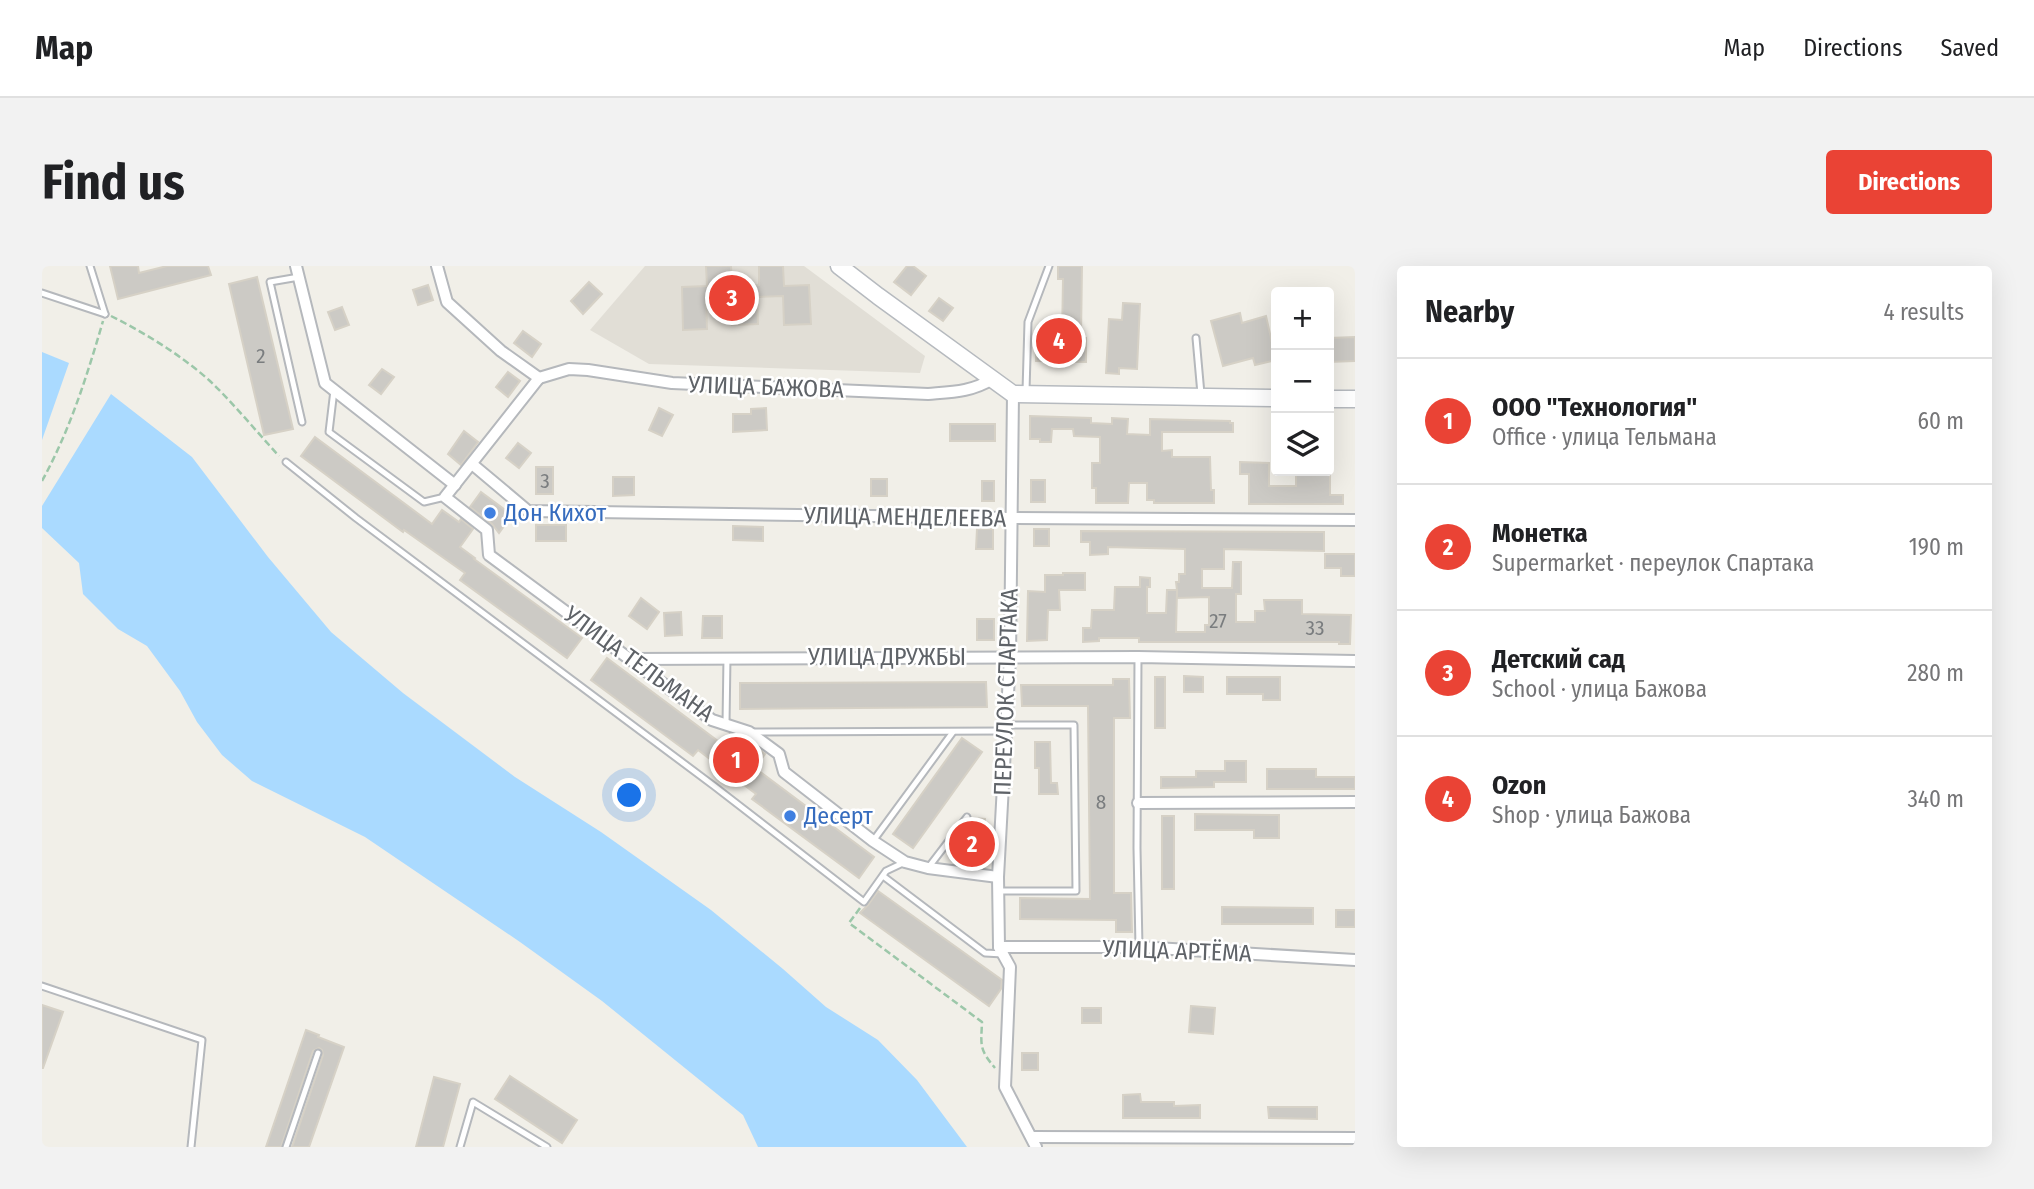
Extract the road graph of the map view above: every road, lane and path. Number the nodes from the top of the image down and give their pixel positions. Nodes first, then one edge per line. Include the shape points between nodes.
1 (90, 266) edge
2 (437, 266) edge
3 (839, 266) edge
4 (1049, 266) edge
5 (298, 271) edge
6 (42, 293) edge
7 (105, 314) junction
8 (1196, 338) dead end
9 (539, 378) junction
10 (992, 379) junction
11 (334, 390) junction
12 (1020, 394) junction
13 (1201, 397) junction
14 (1271, 398) edge
15 (1334, 398) edge
16 (1355, 399) edge
17 (302, 422) dead end
18 (286, 463) joint
19 (472, 464) junction
20 (42, 481) edge
21 (455, 485) junction
22 (445, 497) junction
23 (1010, 518) junction
24 (1355, 520) edge
25 (727, 657) junction
26 (1010, 657) junction
27 (1138, 657) junction
28 (630, 659) junction
29 (1355, 661) edge
30 (726, 724) junction
31 (1005, 728) junction
32 (748, 732) junction
33 (953, 732) junction
34 (1355, 802) edge
35 (1138, 803) junction
36 (967, 817) dead end
37 (873, 841) junction
38 (905, 862) junction
39 (928, 869) junction
40 (883, 876) junction
41 (998, 877) junction
42 (999, 891) junction
43 (864, 902) junction
44 (1139, 947) junction
45 (1001, 951) junction
46 (1355, 960) edge
47 (42, 986) edge
48 (318, 1053) dead end
49 (1006, 1079) junction
50 (1355, 1138) edge
51 (1034, 1142) edge
52 (191, 1147) edge
53 (286, 1147) edge
54 (460, 1147) edge
55 (547, 1147) edge

1 - 7 lane
2 - 9 street via 447,302
3 - 10 main road
4 - 12 lane via 1028,322
5 - 11 street via 325,383
5 - 17 lane via 270,282
6 - 7 lane
7 - 18 path via 134,328 209,380
7 - 20 path via 83,390
8 - 13 lane
9 - 10 street, УЛИЦА БАЖОВА via 569,369 672,383 928,394 968,390
9 - 19 street
10 - 12 main road
11 - 21 street
11 - 22 lane via 329,432 424,502
12 - 13 main road
12 - 23 street, ПЕРЕУЛОК СПАРТАКА
13 - 14 main road
15 - 16 main road
18 - 43 lane
19 - 21 street
19 - 23 street, УЛИЦА МЕНДЕЛЕЕВА via 528,512
21 - 22 street
22 - 28 street, УЛИЦА ТЕЛЬМАНА via 487,530 489,555
23 - 24 street, УЛИЦА МЕНДЕЛЕЕВА
23 - 26 street, ПЕРЕУЛОК СПАРТАКА
25 - 26 street, УЛИЦА ДРУЖБЫ
25 - 28 street, УЛИЦА ДРУЖБЫ
25 - 30 lane
26 - 27 street, УЛИЦА ДРУЖБЫ
26 - 31 street, ПЕРЕУЛОК СПАРТАКА
27 - 29 street, УЛИЦА ДРУЖБЫ
27 - 35 lane
28 - 30 street, УЛИЦА ТЕЛЬМАНА via 712,720
30 - 32 street, УЛИЦА ТЕЛЬМАНА
31 - 33 lane
31 - 41 street, ПЕРЕУЛОК СПАРТАКА
31 - 42 lane via 1074,725 1076,891
32 - 33 lane
32 - 37 street, УЛИЦА ТЕЛЬМАНА via 779,754 784,772
33 - 37 lane
34 - 35 street
35 - 44 lane
36 - 39 lane
37 - 38 street, УЛИЦА ТЕЛЬМАНА
38 - 39 street, УЛИЦА ТЕЛЬМАНА
38 - 40 lane
39 - 41 street, УЛИЦА ТЕЛЬМАНА
40 - 43 lane
40 - 45 lane via 985,953
41 - 42 street, ПЕРЕУЛОК СПАРТАКА
42 - 45 street, ПЕРЕУЛОК СПАРТАКА
43 - 49 path via 849,923 982,1022 985,1056
44 - 45 street, УЛИЦА АРТЁМА
44 - 46 street, УЛИЦА АРТЁМА
45 - 49 street, ПЕРЕУЛОК СПАРТАКА via 1010,967
47 - 52 lane via 202,1040
48 - 53 lane
49 - 51 street, ПЕРЕУЛОК СПАРТАКА via 1005,1087
50 - 51 street
54 - 55 lane via 473,1102

